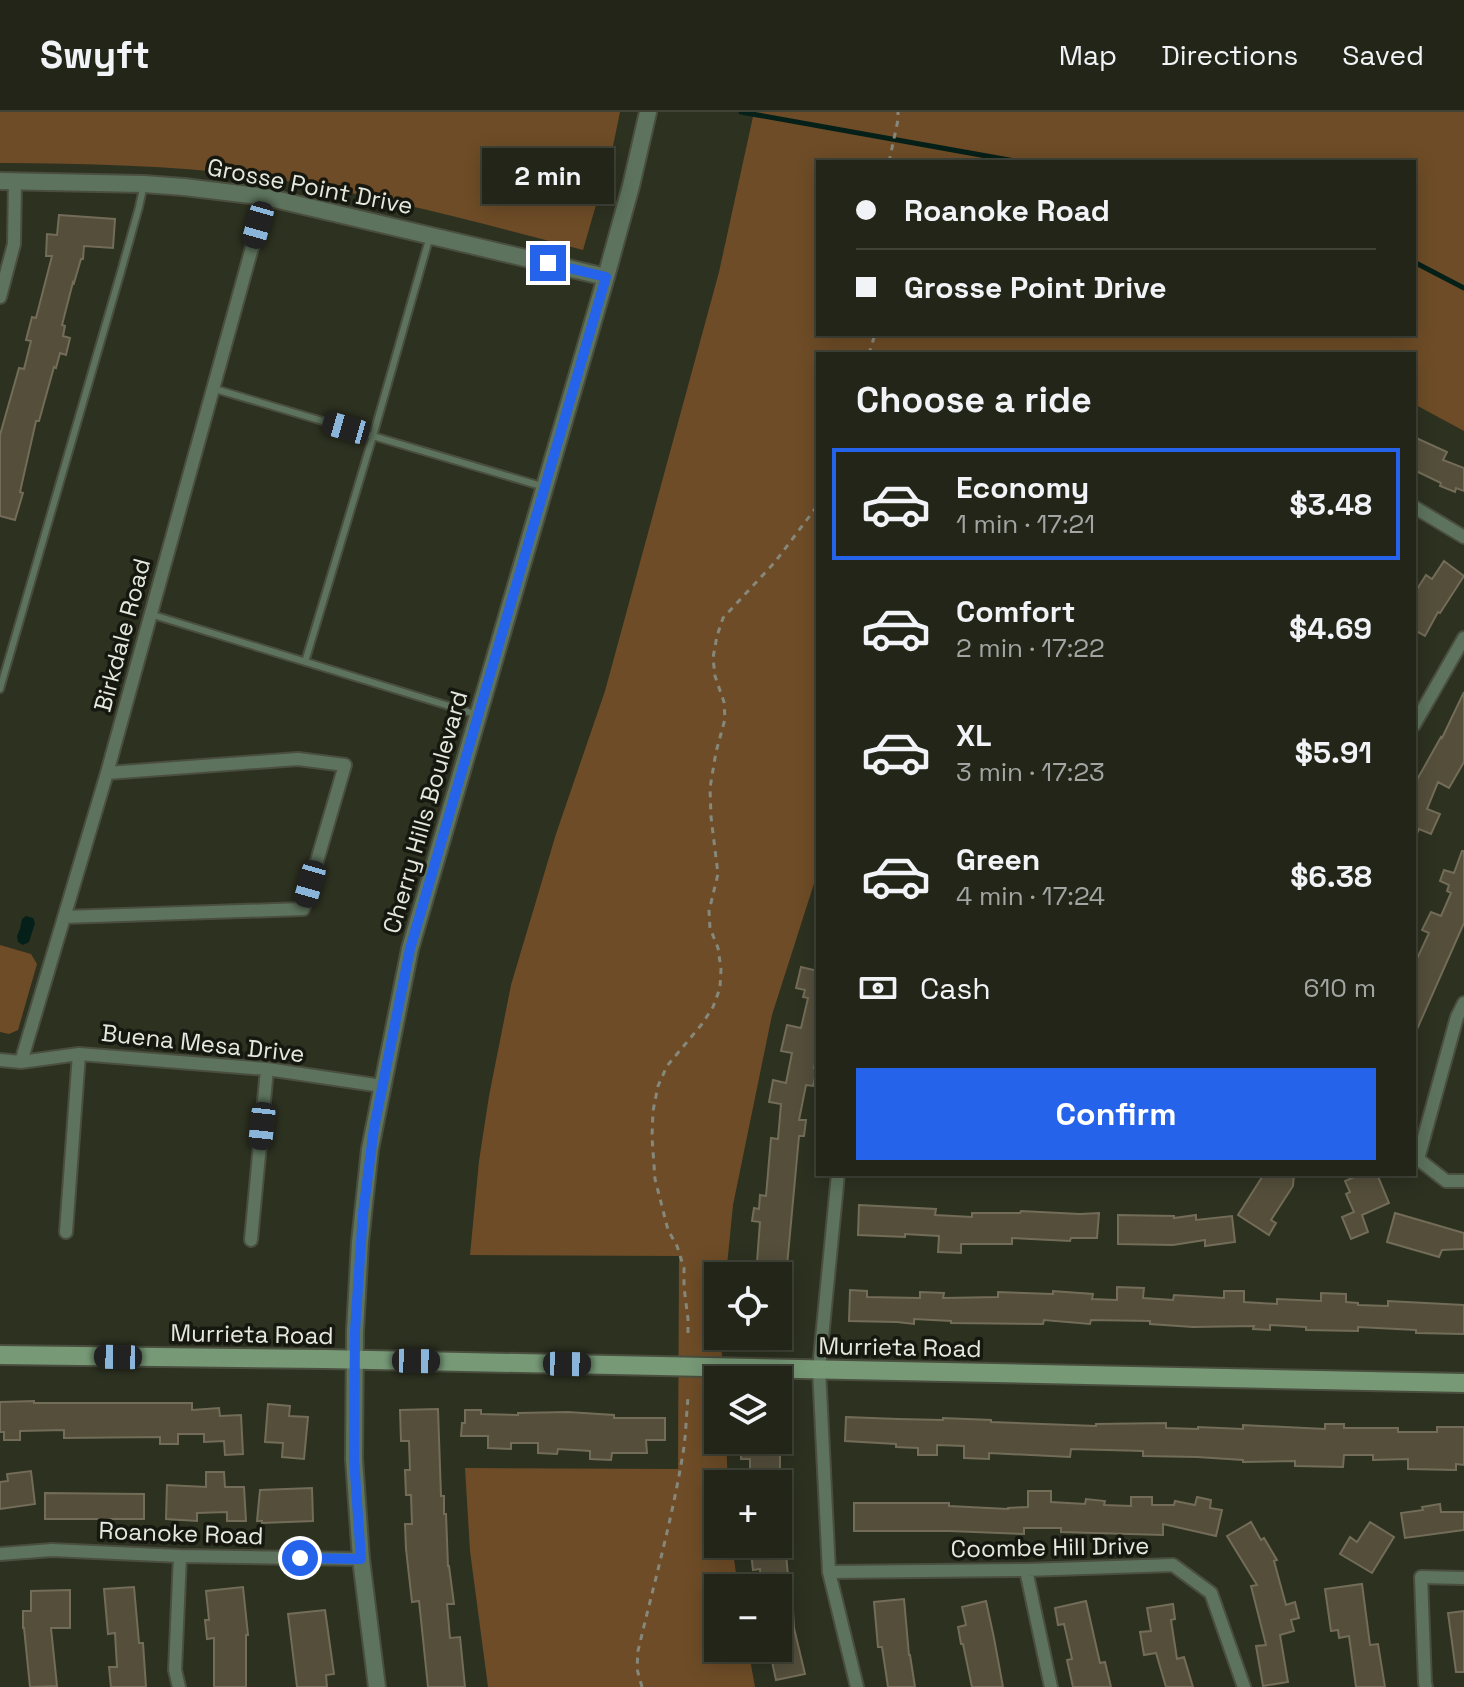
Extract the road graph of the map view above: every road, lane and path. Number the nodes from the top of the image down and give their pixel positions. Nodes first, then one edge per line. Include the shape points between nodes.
1 (648, 112) edge
2 (898, 112) edge
3 (889, 160) edge
4 (8, 180) edge
5 (144, 184) junction
6 (266, 197) junction
7 (430, 234) junction
8 (606, 277) junction
9 (0, 297) edge
10 (213, 389) junction
11 (373, 436) junction
12 (545, 487) junction
13 (816, 508) edge
14 (1416, 508) edge
15 (1464, 537) edge
16 (150, 614) junction
17 (1464, 638) edge
18 (305, 662) junction
19 (0, 689) edge
20 (478, 715) junction
21 (1416, 722) edge
22 (107, 773) junction
23 (64, 917) junction
24 (1464, 1003) edge
25 (79, 1054) junction
26 (0, 1060) edge
27 (21, 1062) junction
28 (267, 1069) junction
29 (382, 1086) junction
30 (838, 1176) edge
31 (1464, 1181) edge
32 (66, 1232) dead end
33 (251, 1240) dead end
34 (688, 1333) dead end
35 (0, 1355) edge
36 (355, 1360) junction
37 (819, 1369) junction
38 (1464, 1383) edge
39 (688, 1398) dead end
40 (0, 1554) edge
41 (180, 1556) junction
42 (361, 1559) junction
43 (1026, 1570) junction
44 (829, 1572) junction
45 (1464, 1578) edge
46 (179, 1687) edge
47 (377, 1687) edge
48 (642, 1687) edge
49 (857, 1687) edge
50 (1051, 1687) edge
51 (1244, 1687) edge
52 (1426, 1687) edge

1 - 8 street, Cherry Hills Boulevard
2 - 3 path
4 - 5 street, Grosse Point Drive
4 - 9 street via 14,244
5 - 6 street, Grosse Point Drive
5 - 19 lane
6 - 7 street, Grosse Point Drive
6 - 10 street, Birkdale Road
7 - 8 street, Grosse Point Drive
7 - 11 lane
8 - 12 street, Cherry Hills Boulevard
10 - 11 lane
10 - 16 street, Birkdale Road
11 - 12 lane
11 - 18 lane
12 - 20 street, Cherry Hills Boulevard
13 - 34 path via 723,618 713,658 725,719 710,788 718,874 709,911 720,988 702,1024 667,1066 658,1086 652,1137 661,1207 684,1268
14 - 15 street
16 - 18 lane
16 - 22 street, Birkdale Road
17 - 21 street
18 - 20 lane
20 - 29 street, Cherry Hills Boulevard via 410,949
22 - 23 street, Birkdale Road
22 - 23 street via 298,759 345,765 303,909
23 - 27 street, Birkdale Road
24 - 31 street via 1418,1159 1446,1181
25 - 27 street, Buena Mesa Drive
25 - 28 street, Buena Mesa Drive
25 - 32 street
26 - 27 street
28 - 29 street, Buena Mesa Drive
28 - 33 street
29 - 36 street, Cherry Hills Boulevard via 363,1213
30 - 37 street
35 - 36 main road, Murrieta Road
36 - 37 main road, Murrieta Road
36 - 42 street, Cherry Hills Boulevard
37 - 38 main road, Murrieta Road
37 - 44 street
39 - 48 path via 676,1493 638,1651
40 - 41 street, Roanoke Road via 52,1550
41 - 42 street, Roanoke Road
41 - 46 street via 175,1670
42 - 47 street, Cherry Hills Boulevard
43 - 44 street, Coombe Hill Drive
43 - 50 street
43 - 51 street, Coombe Hill Drive via 1173,1565 1211,1593
44 - 49 street
45 - 52 street via 1421,1577

